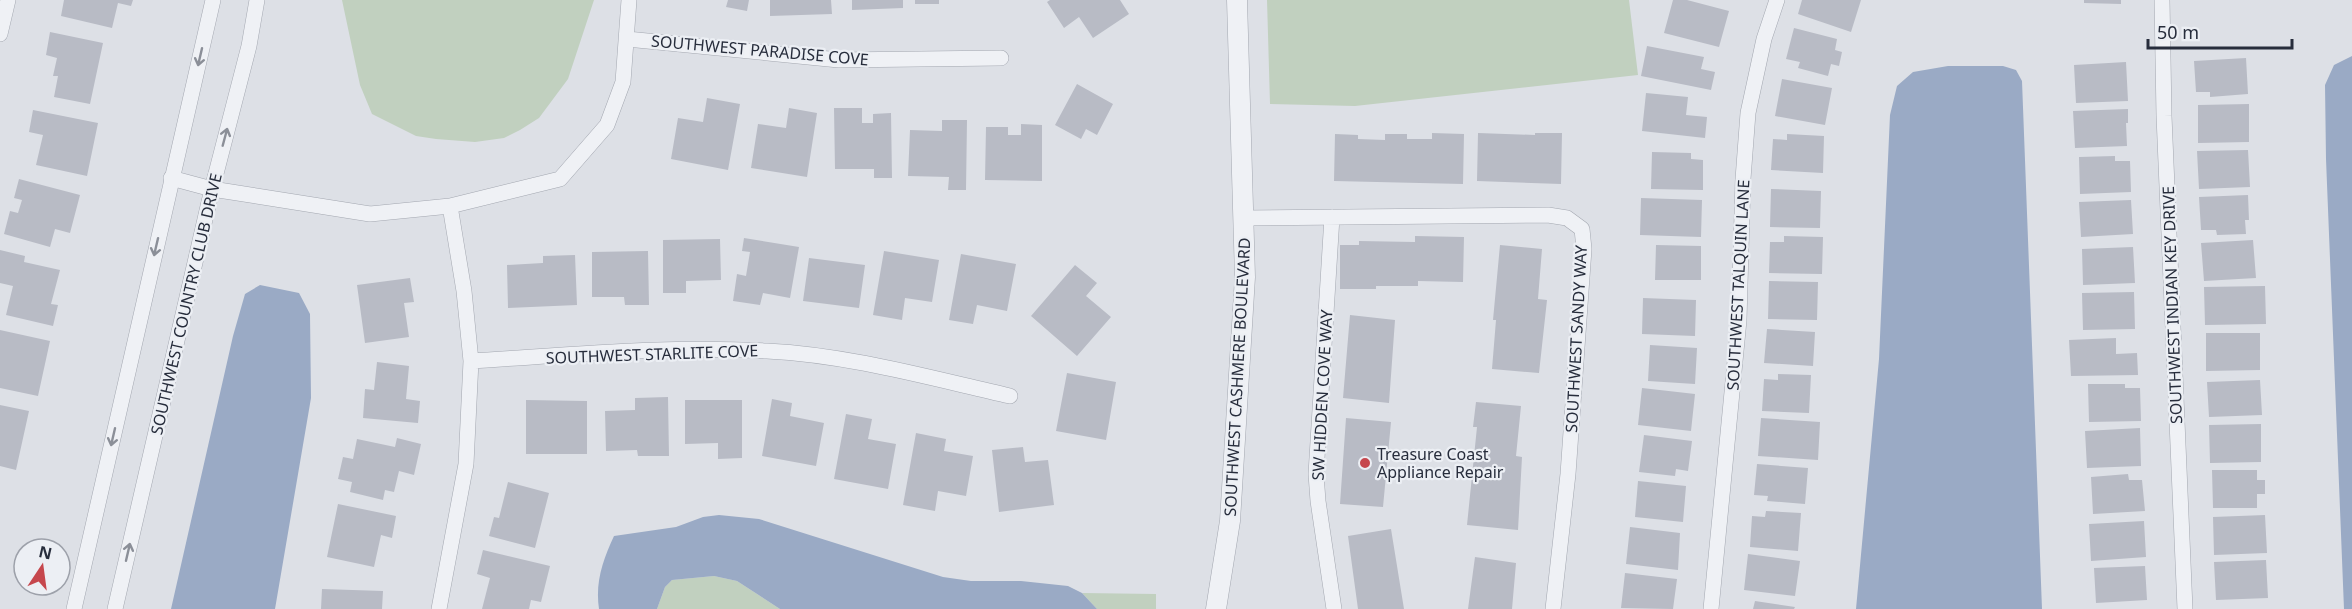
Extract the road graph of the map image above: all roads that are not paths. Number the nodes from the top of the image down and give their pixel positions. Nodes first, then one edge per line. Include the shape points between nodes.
1 (8, 0) edge
2 (213, 0) edge
3 (257, 0) edge
4 (629, 0) edge
5 (1237, 0) edge
6 (1777, 0) edge
7 (2162, 0) edge
8 (0, 34) edge
9 (627, 39) junction
10 (1001, 58) dead end
11 (171, 177) junction
12 (212, 189) junction
13 (450, 206) junction
14 (1332, 217) junction
15 (1244, 218) junction
16 (471, 361) junction
17 (1010, 396) dead end
18 (74, 609) edge
19 (115, 609) edge
20 (439, 609) edge
21 (1216, 609) edge
22 (1334, 609) edge
23 (1553, 609) edge
24 (1711, 609) edge
25 (2185, 609) edge

1 - 8 street
2 -> 11 street
12 -> 3 street, SOUTHWEST COUNTRY CLUB DRIVE
4 - 9 street
5 - 15 street, SOUTHWEST CASHMERE BOULEVARD
6 - 24 street, SOUTHWEST TALQUIN LANE via 1748,113 1739,320
7 - 25 street, SOUTHWEST INDIAN KEY DRIVE
9 - 10 street, SOUTHWEST PARADISE COVE via 839,60
9 - 13 street via 623,82 607,125 560,180
11 - 12 street
11 -> 18 street
12 - 13 street via 370,214
19 -> 12 street, SOUTHWEST COUNTRY CLUB DRIVE
13 - 16 street via 465,291
14 - 15 street, SOUTHWEST SANDY WAY
14 - 22 street, SW HIDDEN COVE WAY via 1317,474
14 - 23 street, SOUTHWEST SANDY WAY via 1548,215 1567,218 1582,229 1584,249 1568,474
15 - 21 street, SOUTHWEST CASHMERE BOULEVARD via 1245,277 1230,521
16 - 17 street, SOUTHWEST STARLITE COVE via 661,351 768,351 860,363
16 - 20 street via 466,464

